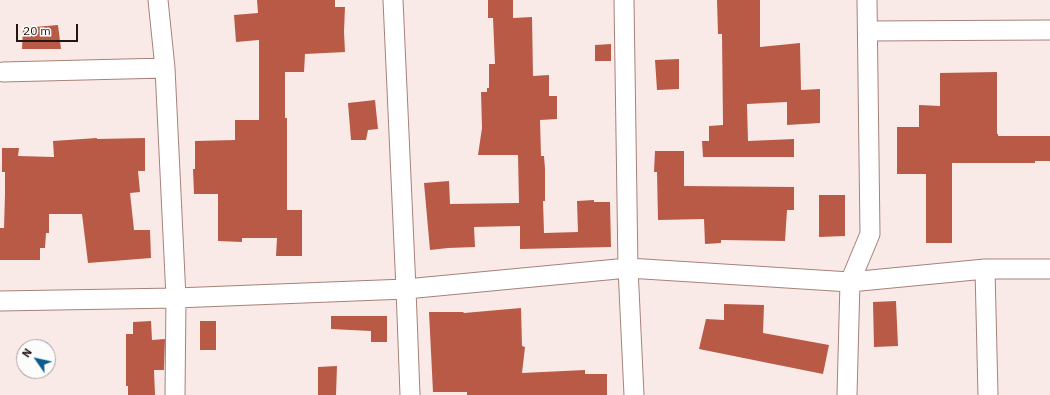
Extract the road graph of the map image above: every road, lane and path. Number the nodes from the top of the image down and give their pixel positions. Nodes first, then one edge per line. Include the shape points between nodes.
1 (158, 0) edge
2 (393, 0) edge
3 (624, 0) edge
4 (867, 0) edge
5 (1050, 30) edge
6 (868, 31) junction
7 (165, 68) junction
8 (3, 72) dead end
9 (628, 268) junction
10 (985, 269) junction
11 (1050, 269) edge
12 (850, 282) junction
13 (406, 289) junction
14 (176, 298) junction
15 (0, 301) edge
16 (175, 395) edge
17 (410, 395) edge
18 (634, 395) edge
19 (847, 395) edge
20 (988, 395) edge

1 - 7 street
2 - 13 street
3 - 9 street
4 - 6 street
5 - 6 street
6 - 12 street via 870,234
7 - 8 street
7 - 14 street
9 - 12 street
9 - 13 street
9 - 18 street
10 - 11 street
10 - 12 street
10 - 20 street
12 - 19 street
13 - 14 street
13 - 17 street
14 - 15 street
14 - 16 street

